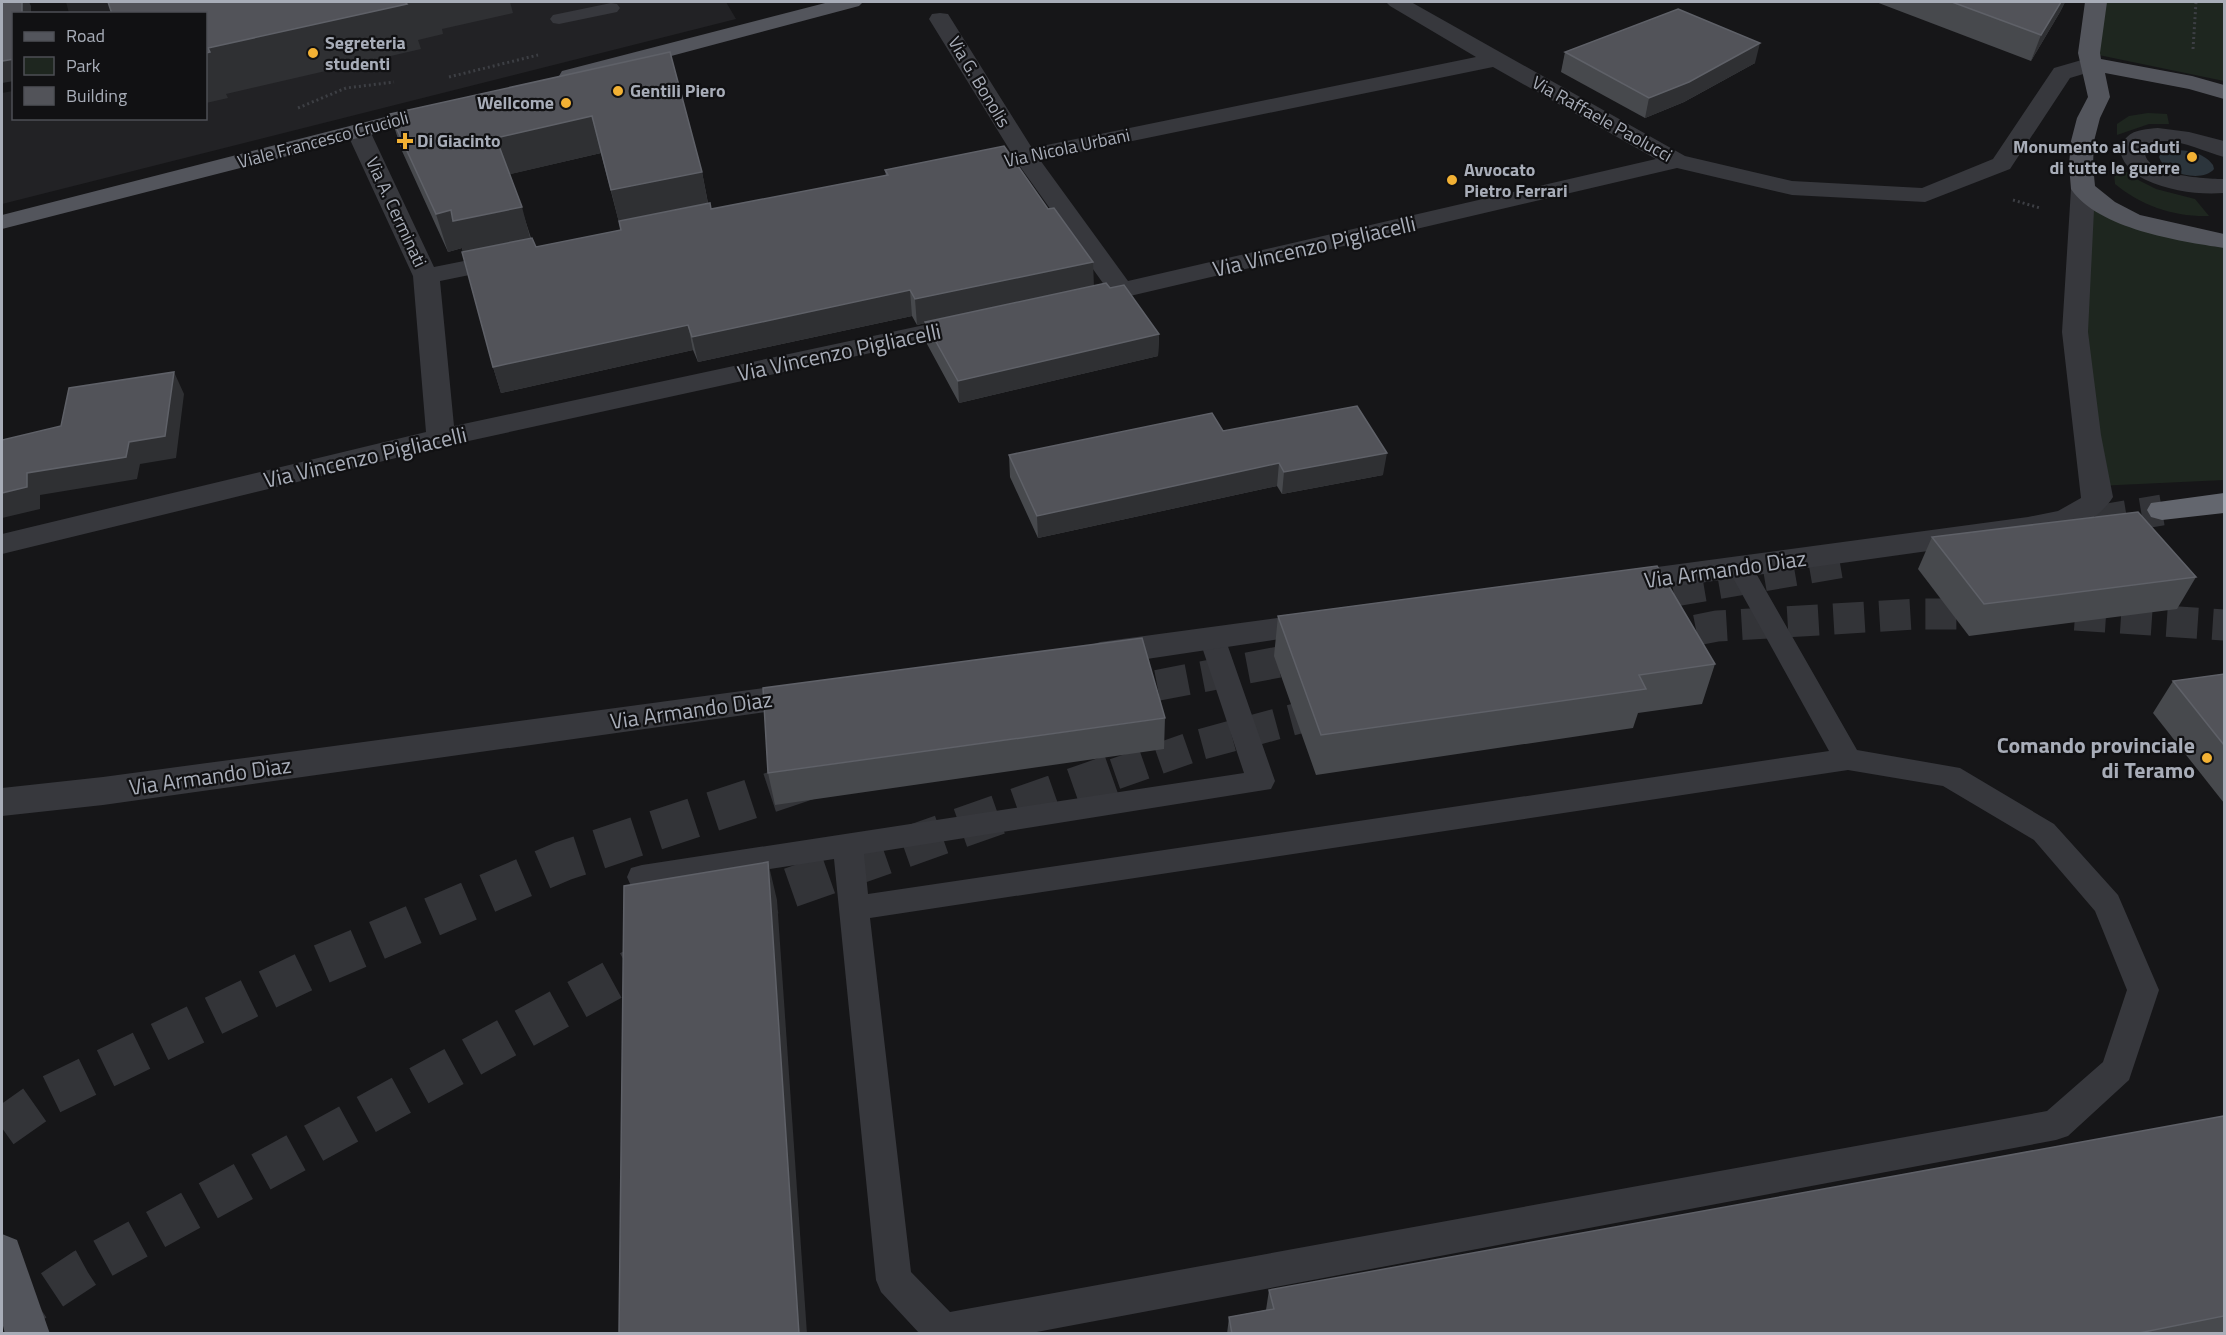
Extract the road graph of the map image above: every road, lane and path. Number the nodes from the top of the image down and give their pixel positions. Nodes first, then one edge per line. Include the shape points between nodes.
1 (852, 2) edge
2 (1398, 2) edge
3 (2096, 2) edge
4 (2196, 2) edge
5 (611, 8) dead end
6 (559, 19) dead end
7 (940, 19) dead end
8 (545, 53) dead end
9 (1496, 60) junction
10 (2091, 64) junction
11 (550, 81) edge
12 (2192, 82) junction
13 (2224, 92) edge
14 (2116, 95) junction
15 (2224, 105) edge
16 (452, 107) joint
17 (358, 131) junction
18 (2224, 150) edge
19 (1025, 156) junction
20 (1677, 161) junction
21 (942, 173) edge
22 (1956, 183) junction
23 (2224, 186) edge
24 (2082, 205) junction
25 (2, 222) edge
26 (2224, 241) edge
27 (532, 255) edge
28 (426, 276) junction
29 (1122, 291) junction
30 (1053, 306) edge
31 (995, 318) edge
32 (441, 438) junction
33 (2224, 503) edge
34 (2162, 510) tunnel mouth
35 (2, 544) edge
36 (1740, 567) junction
37 (1587, 587) edge
38 (1353, 619) edge
39 (1212, 638) junction
40 (1076, 657) edge
41 (839, 689) edge
42 (1848, 759) junction
43 (3, 802) edge
44 (848, 845) junction
45 (642, 877) dead end
46 (855, 908) junction
47 (2, 1255) edge
48 (28, 1334) edge

1 - 11 main road
2 - 9 street, Via Raffaele Paolucci
3 - 10 main road
4 - 12 path
5 - 6 lane
7 - 19 street, Via G. Bonolis
8 - 16 path via 434,81
9 - 19 street, Via Nicola Urbani
9 - 20 street, Via Raffaele Paolucci
10 - 12 main road
10 - 14 main road
10 - 22 street, Via Raffaele Paolucci via 2061,73 2002,164
12 - 13 main road
14 - 15 main road via 2191,96
14 - 24 main road via 2088,113 2081,143
16 - 17 main road, Viale Francesco Crucioli
17 - 25 main road, Viale Francesco Crucioli
17 - 28 street, Via A. Cerminati
18 - 23 street via 2206,141 2171,135 2143,138 2132,151 2144,168 2157,176 2192,186
19 - 21 street, Via Nicola Urbani
19 - 29 street, Via G. Bonolis
20 - 22 street, Via Raffaele Paolucci via 1792,188 1925,195
20 - 29 street, Via Vincenzo Pigliacelli
22 - 24 path
24 - 26 main road via 2106,207 2132,221
24 - 36 street, Via Armando Diaz via 2075,332 2098,497 2092,508 2077,516 2028,527
27 - 28 street
28 - 32 street, Via A. Cerminati
29 - 30 street, Via Vincenzo Pigliacelli
31 - 32 street, Via Vincenzo Pigliacelli
32 - 35 street, Via Vincenzo Pigliacelli
33 - 34 highway
36 - 37 street, Via Armando Diaz
36 - 42 lane
38 - 39 street
39 - 40 street
39 - 44 lane via 1261,781
41 - 43 street, Via Armando Diaz
42 - 46 lane
42 - 46 lane via 1950,776 2044,832 2107,904 2143,990 2117,1070 2056,1125 943,1331 894,1280
44 - 45 lane
44 - 46 lane
47 - 48 main road

